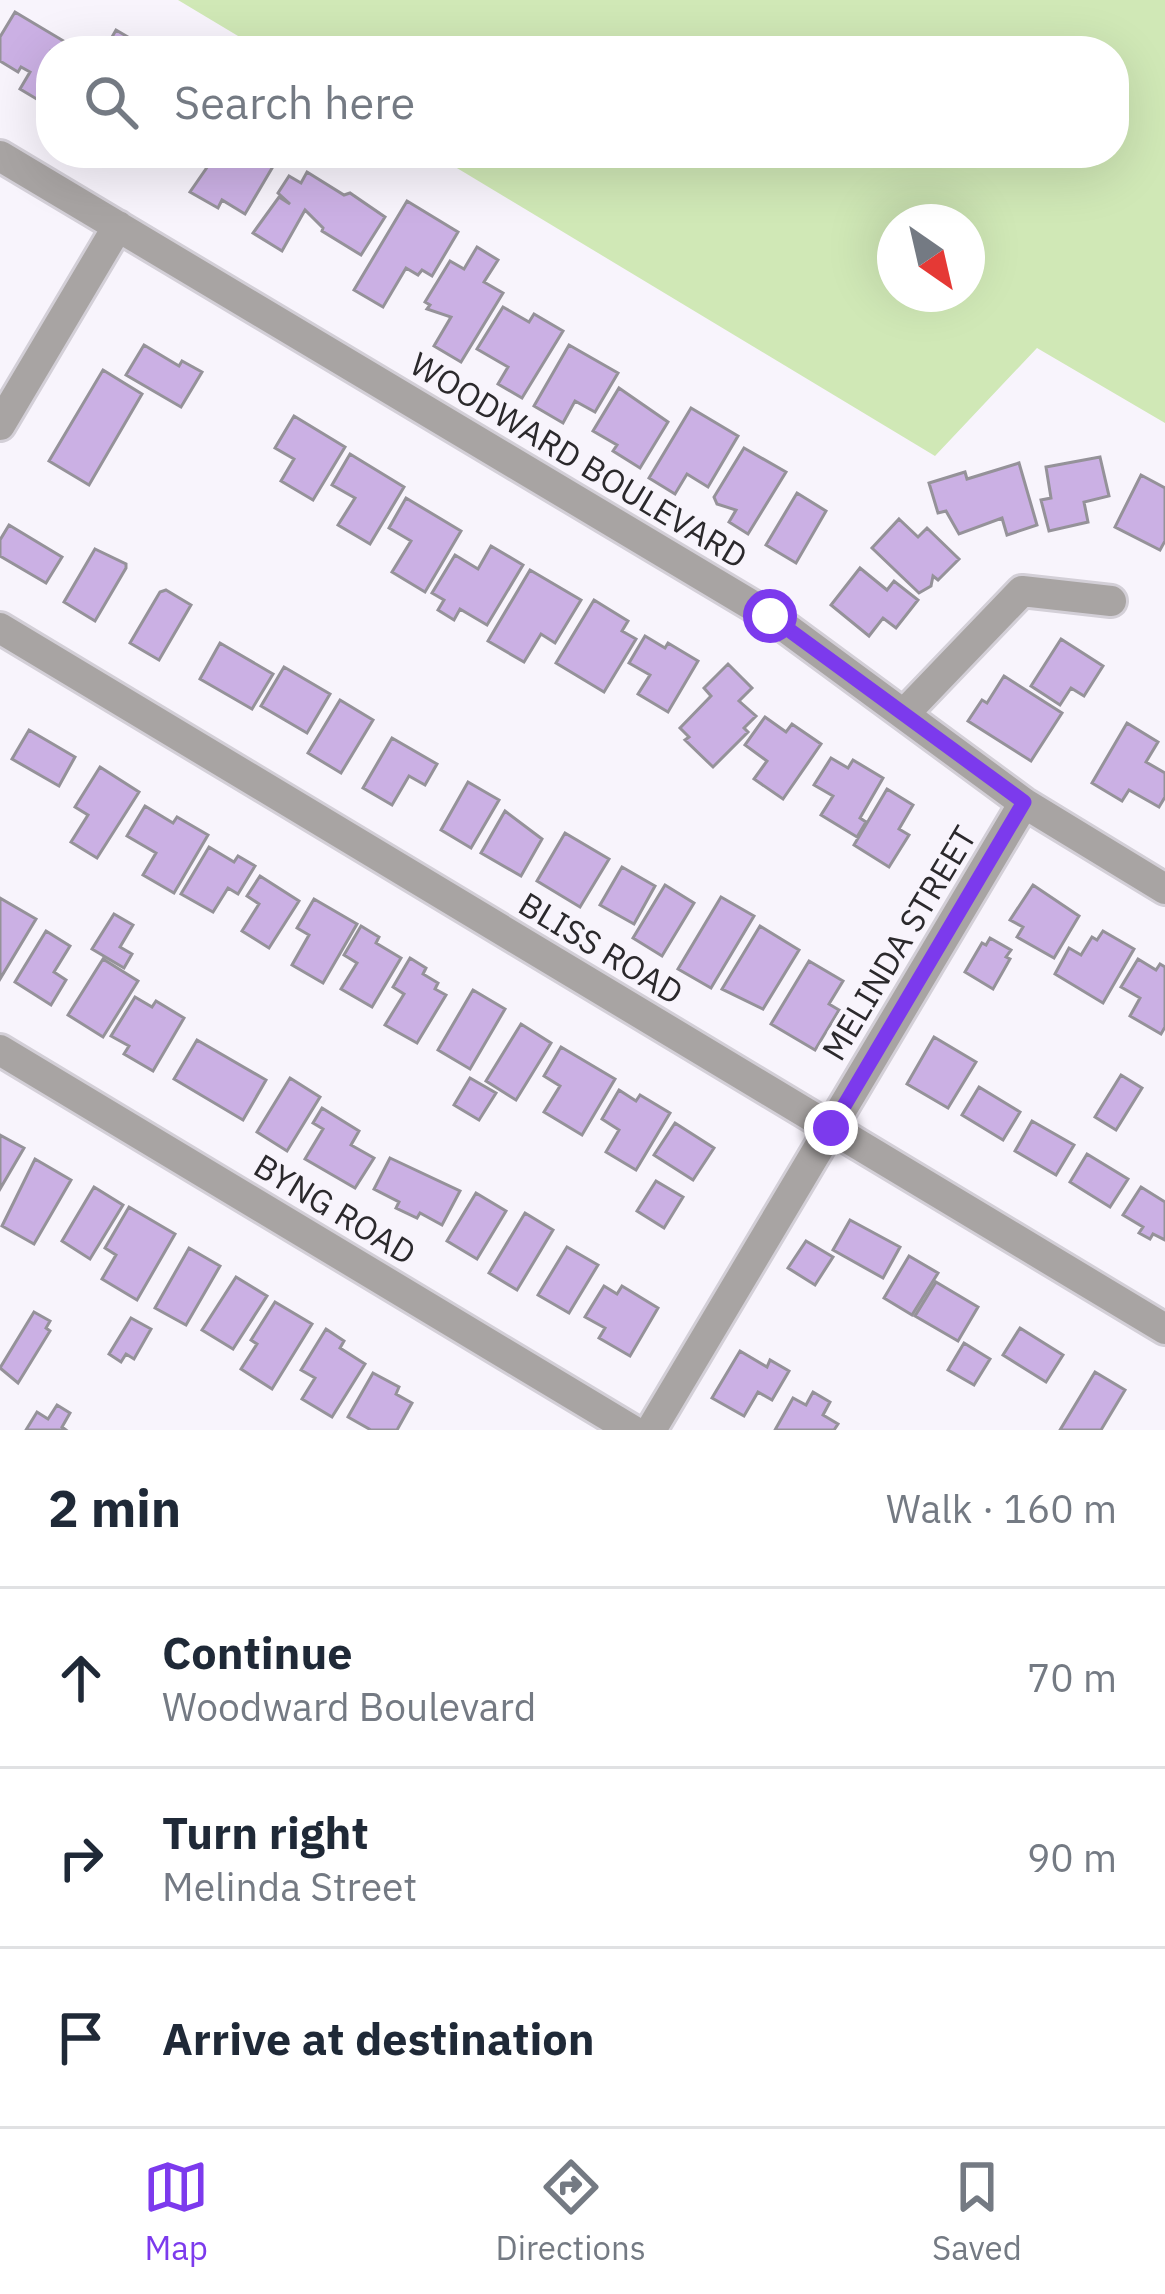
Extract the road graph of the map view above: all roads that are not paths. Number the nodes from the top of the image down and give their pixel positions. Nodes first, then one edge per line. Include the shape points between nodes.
1 (0, 155) edge
2 (118, 226) junction
3 (0, 425) edge
4 (1111, 601) dead end
5 (0, 628) edge
6 (904, 714) junction
7 (1024, 802) junction
8 (1165, 889) edge
9 (0, 1050) edge
10 (831, 1128) junction
11 (1165, 1329) edge
12 (632, 1430) edge
13 (651, 1430) edge

1 - 2 street, WOODWARD BOULEVARD
2 - 3 street
2 - 6 street, WOODWARD BOULEVARD via 770,616
4 - 6 street via 1022,591
5 - 10 street, BLISS ROAD
6 - 7 street, WOODWARD BOULEVARD
7 - 8 street, WOODWARD BOULEVARD
7 - 10 street, MELINDA STREET
9 - 12 street, BYNG ROAD
10 - 11 street, BLISS ROAD
10 - 13 street, MELINDA STREET

